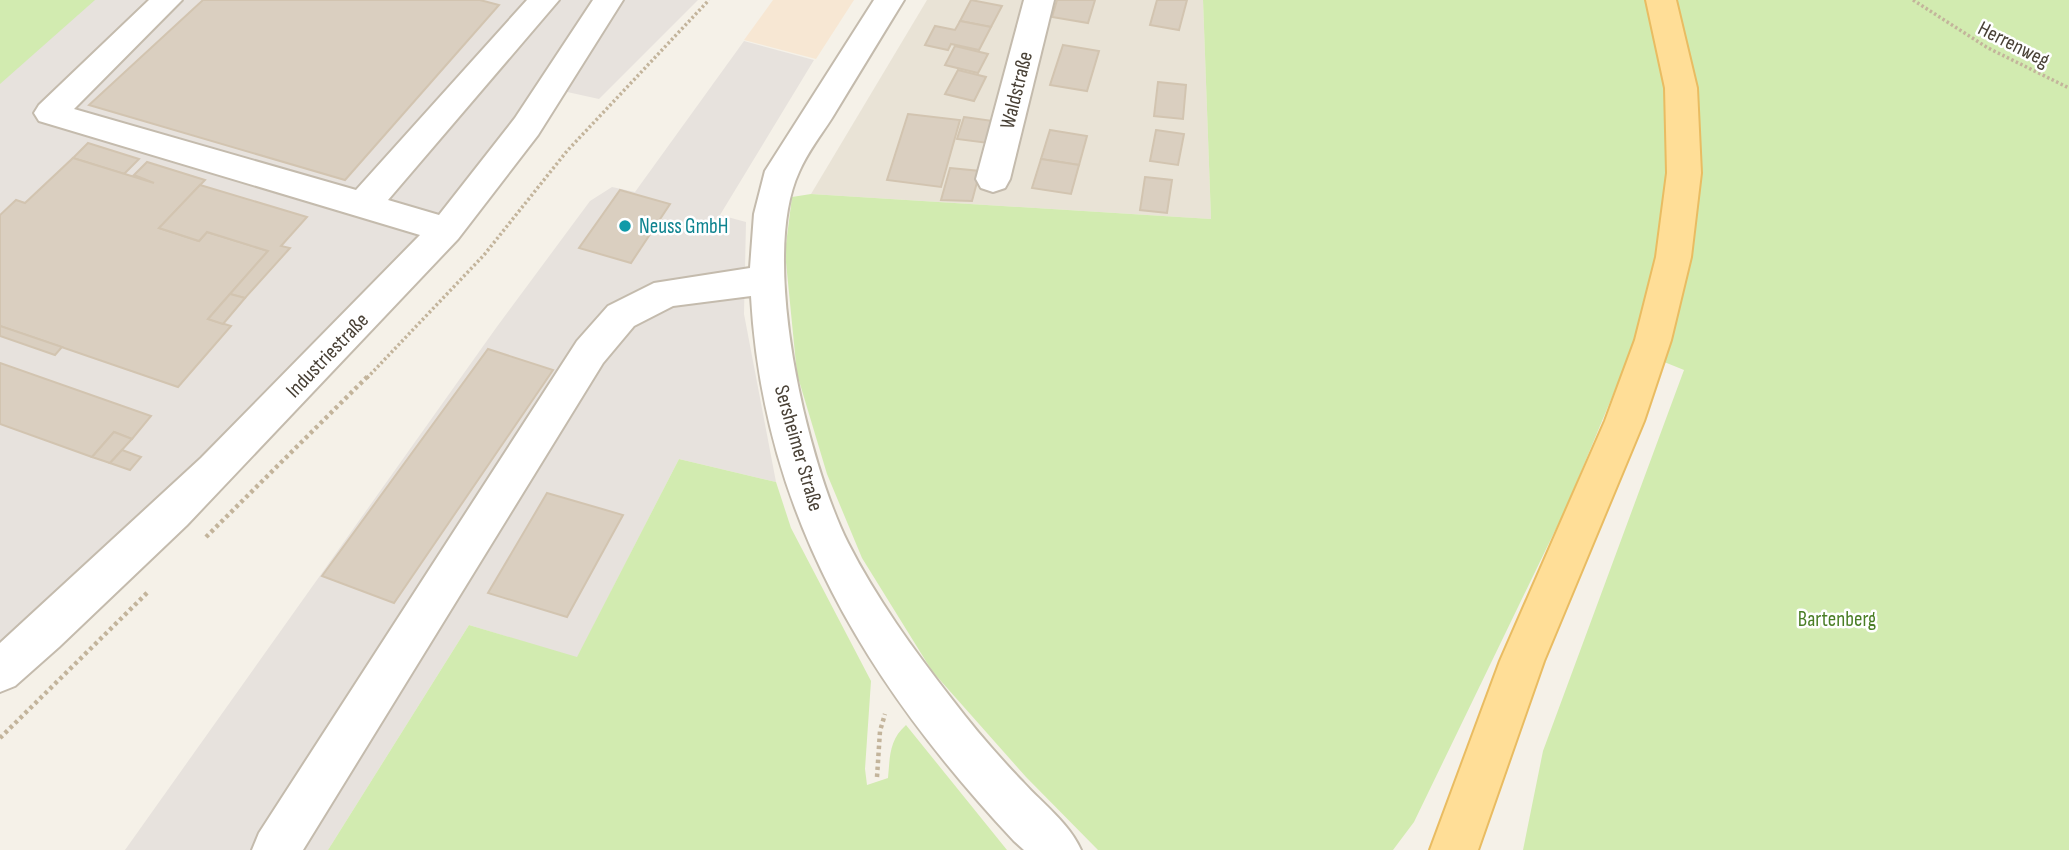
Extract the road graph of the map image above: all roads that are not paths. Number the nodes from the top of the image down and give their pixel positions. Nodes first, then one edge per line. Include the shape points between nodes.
1 (167, 0) edge
2 (544, 0) edge
3 (608, 0) edge
4 (889, 0) edge
5 (1039, 0) edge
6 (1661, 0) edge
7 (993, 179) dead end
8 (363, 205) junction
9 (446, 230) junction
10 (765, 281) junction
11 (0, 671) edge
12 (276, 850) edge
13 (1057, 850) edge
14 (1454, 850) edge

1 - 8 street via 50,113
2 - 8 street
3 - 9 street, Industriestraße via 504,158
4 - 10 street, Sersheimer Straße via 782,171 772,199
5 - 7 street, Waldstraße
6 - 14 main road via 1674,49 1686,141 1684,200 1664,306 1640,384 1522,661
8 - 9 street
9 - 11 street, Industriestraße via 256,430 79,603
10 - 12 street via 667,293 621,316 590,352
10 - 13 street, Sersheimer Straße via 788,425 827,544 908,679 964,752

